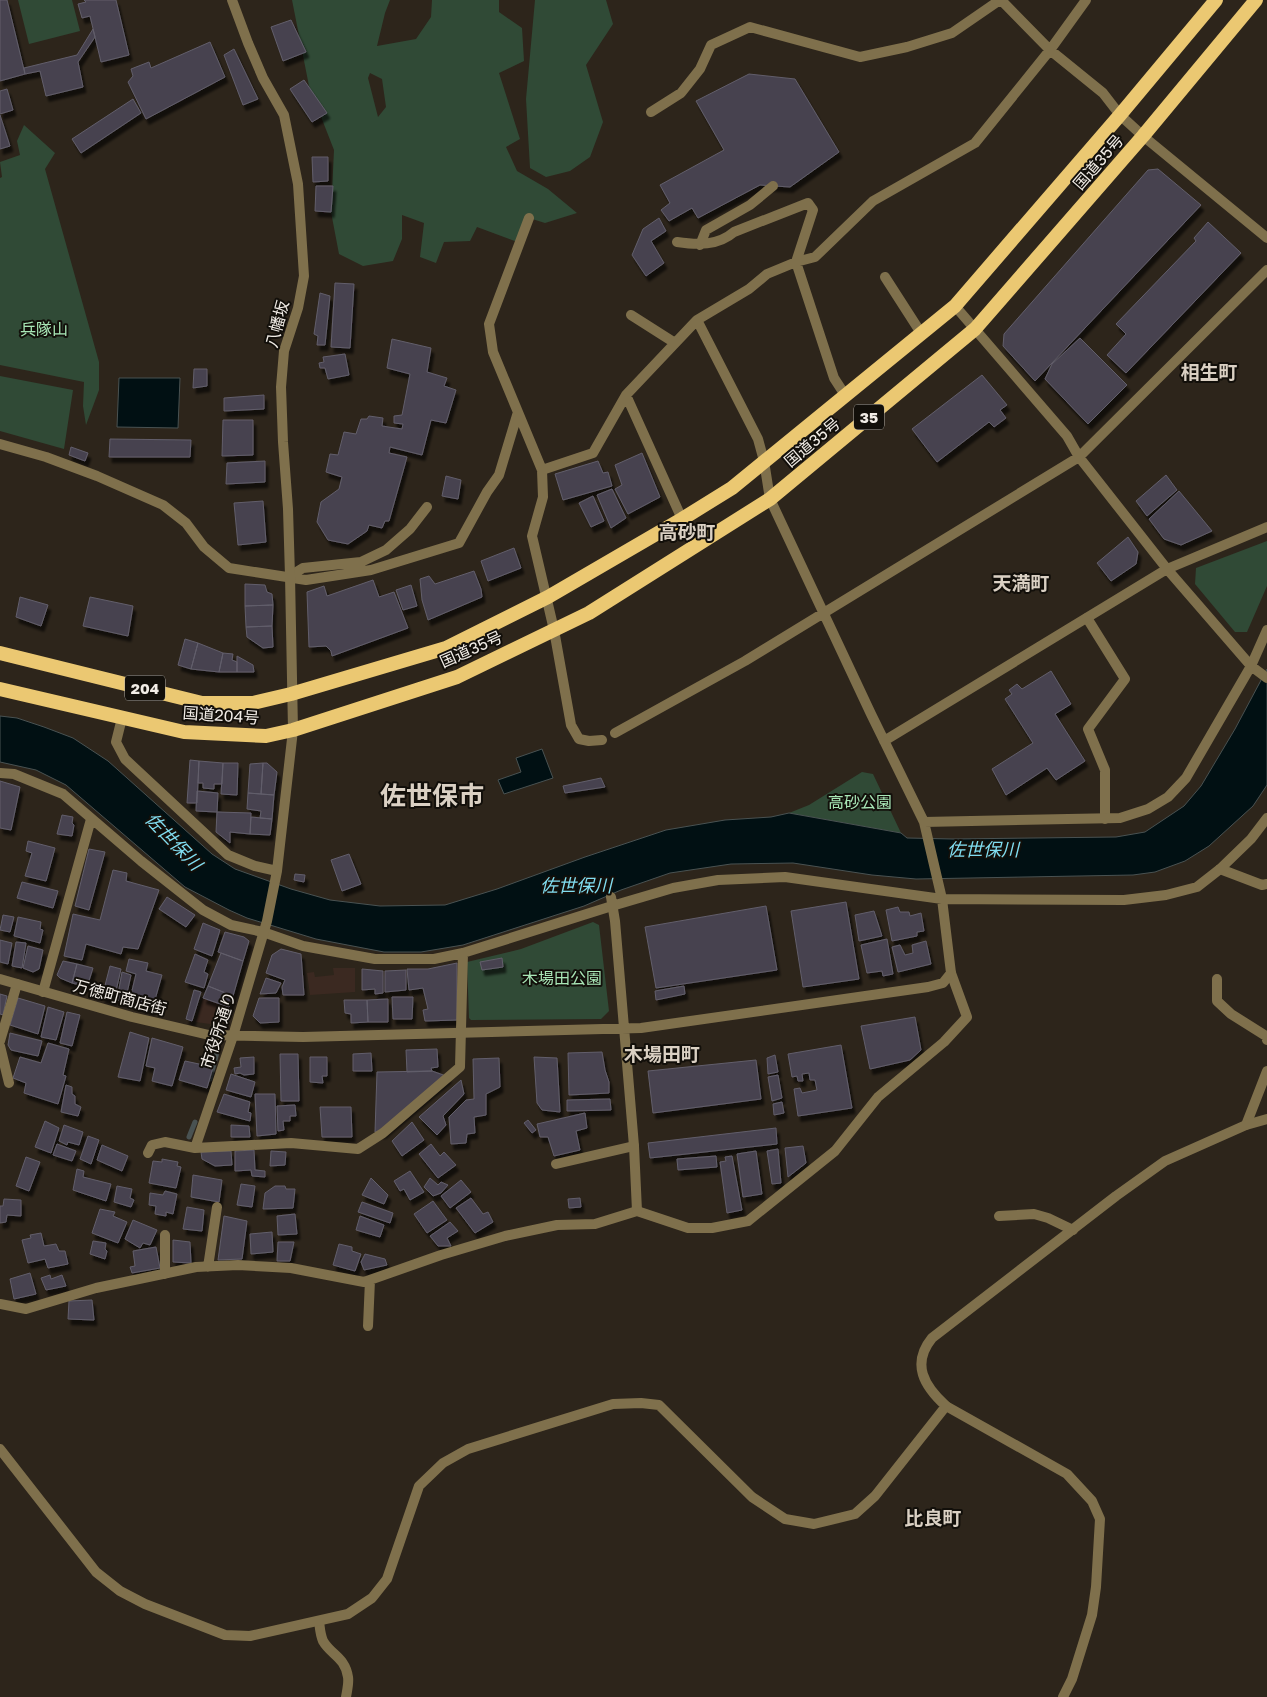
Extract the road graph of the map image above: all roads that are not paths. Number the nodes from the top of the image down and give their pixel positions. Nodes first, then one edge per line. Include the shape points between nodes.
1 (232, 0) edge
2 (1000, 0) edge
3 (1086, 0) edge
4 (1216, 0) edge
5 (1256, 0) edge
6 (1050, 50) junction
7 (651, 112) dead end
8 (1120, 114) junction
9 (1143, 136) junction
10 (774, 186) dead end
11 (530, 218) dead end
12 (1267, 238) edge
13 (678, 242) dead end
14 (700, 245) junction
15 (796, 262) junction
16 (1267, 270) edge
17 (885, 277) dead end
18 (955, 306) junction
19 (631, 315) dead end
20 (697, 320) junction
21 (975, 329) junction
22 (921, 333) junction
23 (675, 344) junction
24 (626, 395) junction
25 (845, 396) junction
26 (518, 412) junction
27 (0, 444) edge
28 (1079, 457) junction
29 (764, 461) junction
30 (542, 470) junction
31 (770, 499) junction
32 (427, 507) dead end
33 (682, 519) junction
34 (1267, 527) edge
35 (1167, 569) junction
36 (290, 576) junction
37 (548, 597) junction
38 (824, 614) junction
39 (1088, 618) junction
40 (554, 630) junction
41 (1267, 630) edge
42 (0, 653) edge
43 (1250, 666) junction
44 (369, 671) joint
45 (1264, 676) edge
46 (0, 689) edge
47 (291, 694) junction
48 (379, 702) joint
49 (122, 718) junction
50 (292, 730) junction
51 (615, 733) dead end
52 (602, 740) dead end
53 (884, 741) junction
54 (0, 773) edge
55 (1267, 818) edge
56 (90, 819) junction
57 (1105, 819) junction
58 (924, 822) junction
59 (1220, 869) junction
60 (277, 871) junction
61 (1267, 884) edge
62 (942, 899) junction
63 (612, 902) junction
64 (263, 932) junction
65 (463, 953) junction
66 (950, 973) junction
67 (0, 979) edge
68 (1217, 979) dead end
69 (17, 984) junction
70 (43, 992) junction
71 (624, 1028) junction
72 (462, 1033) junction
73 (233, 1036) junction
74 (0, 1040) edge
75 (1267, 1040) edge
76 (0, 1046) edge
77 (1267, 1071) edge
78 (9, 1083) dead end
79 (1267, 1119) edge
80 (1246, 1124) junction
81 (634, 1146) junction
82 (195, 1148) junction
83 (148, 1153) dead end
84 (556, 1164) dead end
85 (217, 1207) dead end
86 (637, 1211) junction
87 (999, 1216) dead end
88 (1072, 1230) junction
89 (165, 1235) dead end
90 (208, 1267) junction
91 (165, 1274) junction
92 (370, 1280) junction
93 (0, 1304) edge
94 (368, 1326) dead end
95 (946, 1406) junction
96 (0, 1449) edge
97 (319, 1621) junction
98 (346, 1697) edge
99 (1063, 1697) edge

1 - 36 street, 八幡坂 via 255,61 284,115 298,184 304,276 284,351 281,386
2 - 6 street
2 - 7 street via 952,33 860,57 750,28 711,45 700,69 681,94
3 - 6 street
4 - 8 highway, 国道35号 / 35
5 - 9 highway, 国道35号 / 35
6 - 8 street via 1103,93
6 - 15 street via 975,143 872,201 815,257
8 - 9 street
8 - 18 highway, 国道35号 / 35
9 - 12 street
9 - 21 highway, 国道35号 / 35
10 - 14 street via 750,205 706,230
11 - 26 street via 489,324 493,352
13 - 14 street
14 - 15 street via 726,238 808,203 813,210
15 - 20 street via 767,274 750,289
15 - 25 street via 834,378
16 - 28 street
17 - 22 street
18 - 21 street
18 - 22 highway, 国道35号 / 35
19 - 23 street
20 - 23 street
20 - 29 street via 758,438
21 - 28 street via 1068,436
21 - 31 highway, 国道35号 / 35
22 - 25 highway, 国道35号 / 35
23 - 24 street
24 - 30 street via 593,453
24 - 33 street
25 - 29 highway, 国道35号 / 35
26 - 30 street
26 - 36 street via 499,475 459,543 371,570 306,580
27 - 36 street via 72,466 163,505 186,523 204,546 229,568
28 - 35 street
28 - 38 street
29 - 31 street
29 - 33 highway, 国道35号 / 35 via 732,488
30 - 37 street via 543,498 532,536
31 - 38 street
31 - 40 highway, 国道35号 / 35 via 589,613
32 - 36 street via 386,550 362,562 303,568
33 - 37 highway, 国道35号 / 35
34 - 35 street
35 - 39 street
35 - 43 street
36 - 47 street, 八幡坂
37 - 40 street
37 - 44 highway, 国道35号 / 35 via 446,648
38 - 51 street
38 - 53 street
39 - 53 street
39 - 57 street via 1125,679 1088,729 1105,770
40 - 48 highway, 国道35号 / 35 via 458,677
40 - 52 street via 572,726 579,739
41 - 43 street
42 - 47 highway, 国道204号 / 204 via 202,703 253,703
43 - 45 street
43 - 57 street via 1186,778 1168,797 1148,809
44 - 47 highway, 国道204号 / 204
46 - 49 highway, 国道204号 / 204
47 - 50 street
48 - 50 highway, 国道204号 / 204
49 - 50 highway, 国道204号 / 204 via 184,732 266,736
49 - 60 street via 116,742 125,759 228,855
50 - 60 street
53 - 58 street
54 - 56 street via 14,774 63,794
55 - 59 street
56 - 64 street via 203,910 231,925
56 - 70 street
57 - 58 street
58 - 62 street
59 - 61 street
59 - 62 street via 1197,887 1124,900
60 - 64 street, 市役所通り
62 - 63 street via 785,877 718,880
62 - 66 street
63 - 65 street
63 - 71 street
64 - 65 street via 304,946 375,960 434,959
64 - 73 street, 市役所通り
65 - 72 street
66 - 71 street, 万徳町商店街 via 943,983 928,987
66 - 86 street via 967,1017 944,1042 878,1097 835,1151 748,1221 712,1228 688,1228
67 - 69 street, 万徳町商店街
68 - 75 street via 1217,1001 1266,1036
69 - 70 street, 万徳町商店街
69 - 74 street
70 - 73 street, 万徳町商店街 via 209,1036
71 - 72 street, 万徳町商店街
71 - 81 street
72 - 73 street, 万徳町商店街
72 - 82 street via 460,1067 383,1133 358,1149 291,1143
73 - 82 street, 市役所通り
76 - 78 street
77 - 80 street
79 - 80 street
80 - 88 street via 1165,1161
81 - 84 street
81 - 86 street
82 - 83 street via 166,1142 152,1145
85 - 90 street
86 - 92 street via 595,1224 557,1225 505,1236
87 - 88 street via 1034,1214
88 - 95 street via 932,1338 924,1348 920,1361 924,1378 933,1394
89 - 91 street
90 - 91 street
90 - 92 street via 291,1268 364,1282
91 - 93 street via 96,1288 26,1309
92 - 94 street
95 - 97 street via 875,1496 855,1514 814,1524 785,1519 752,1497 659,1405 613,1404 468,1449 443,1463 419,1486 387,1579 372,1598 348,1614
95 - 99 street via 1067,1474 1092,1502 1100,1520 1092,1615
96 - 97 street via 96,1572 120,1591 225,1635 250,1636
97 - 98 street via 324,1643 345,1665 348,1679

